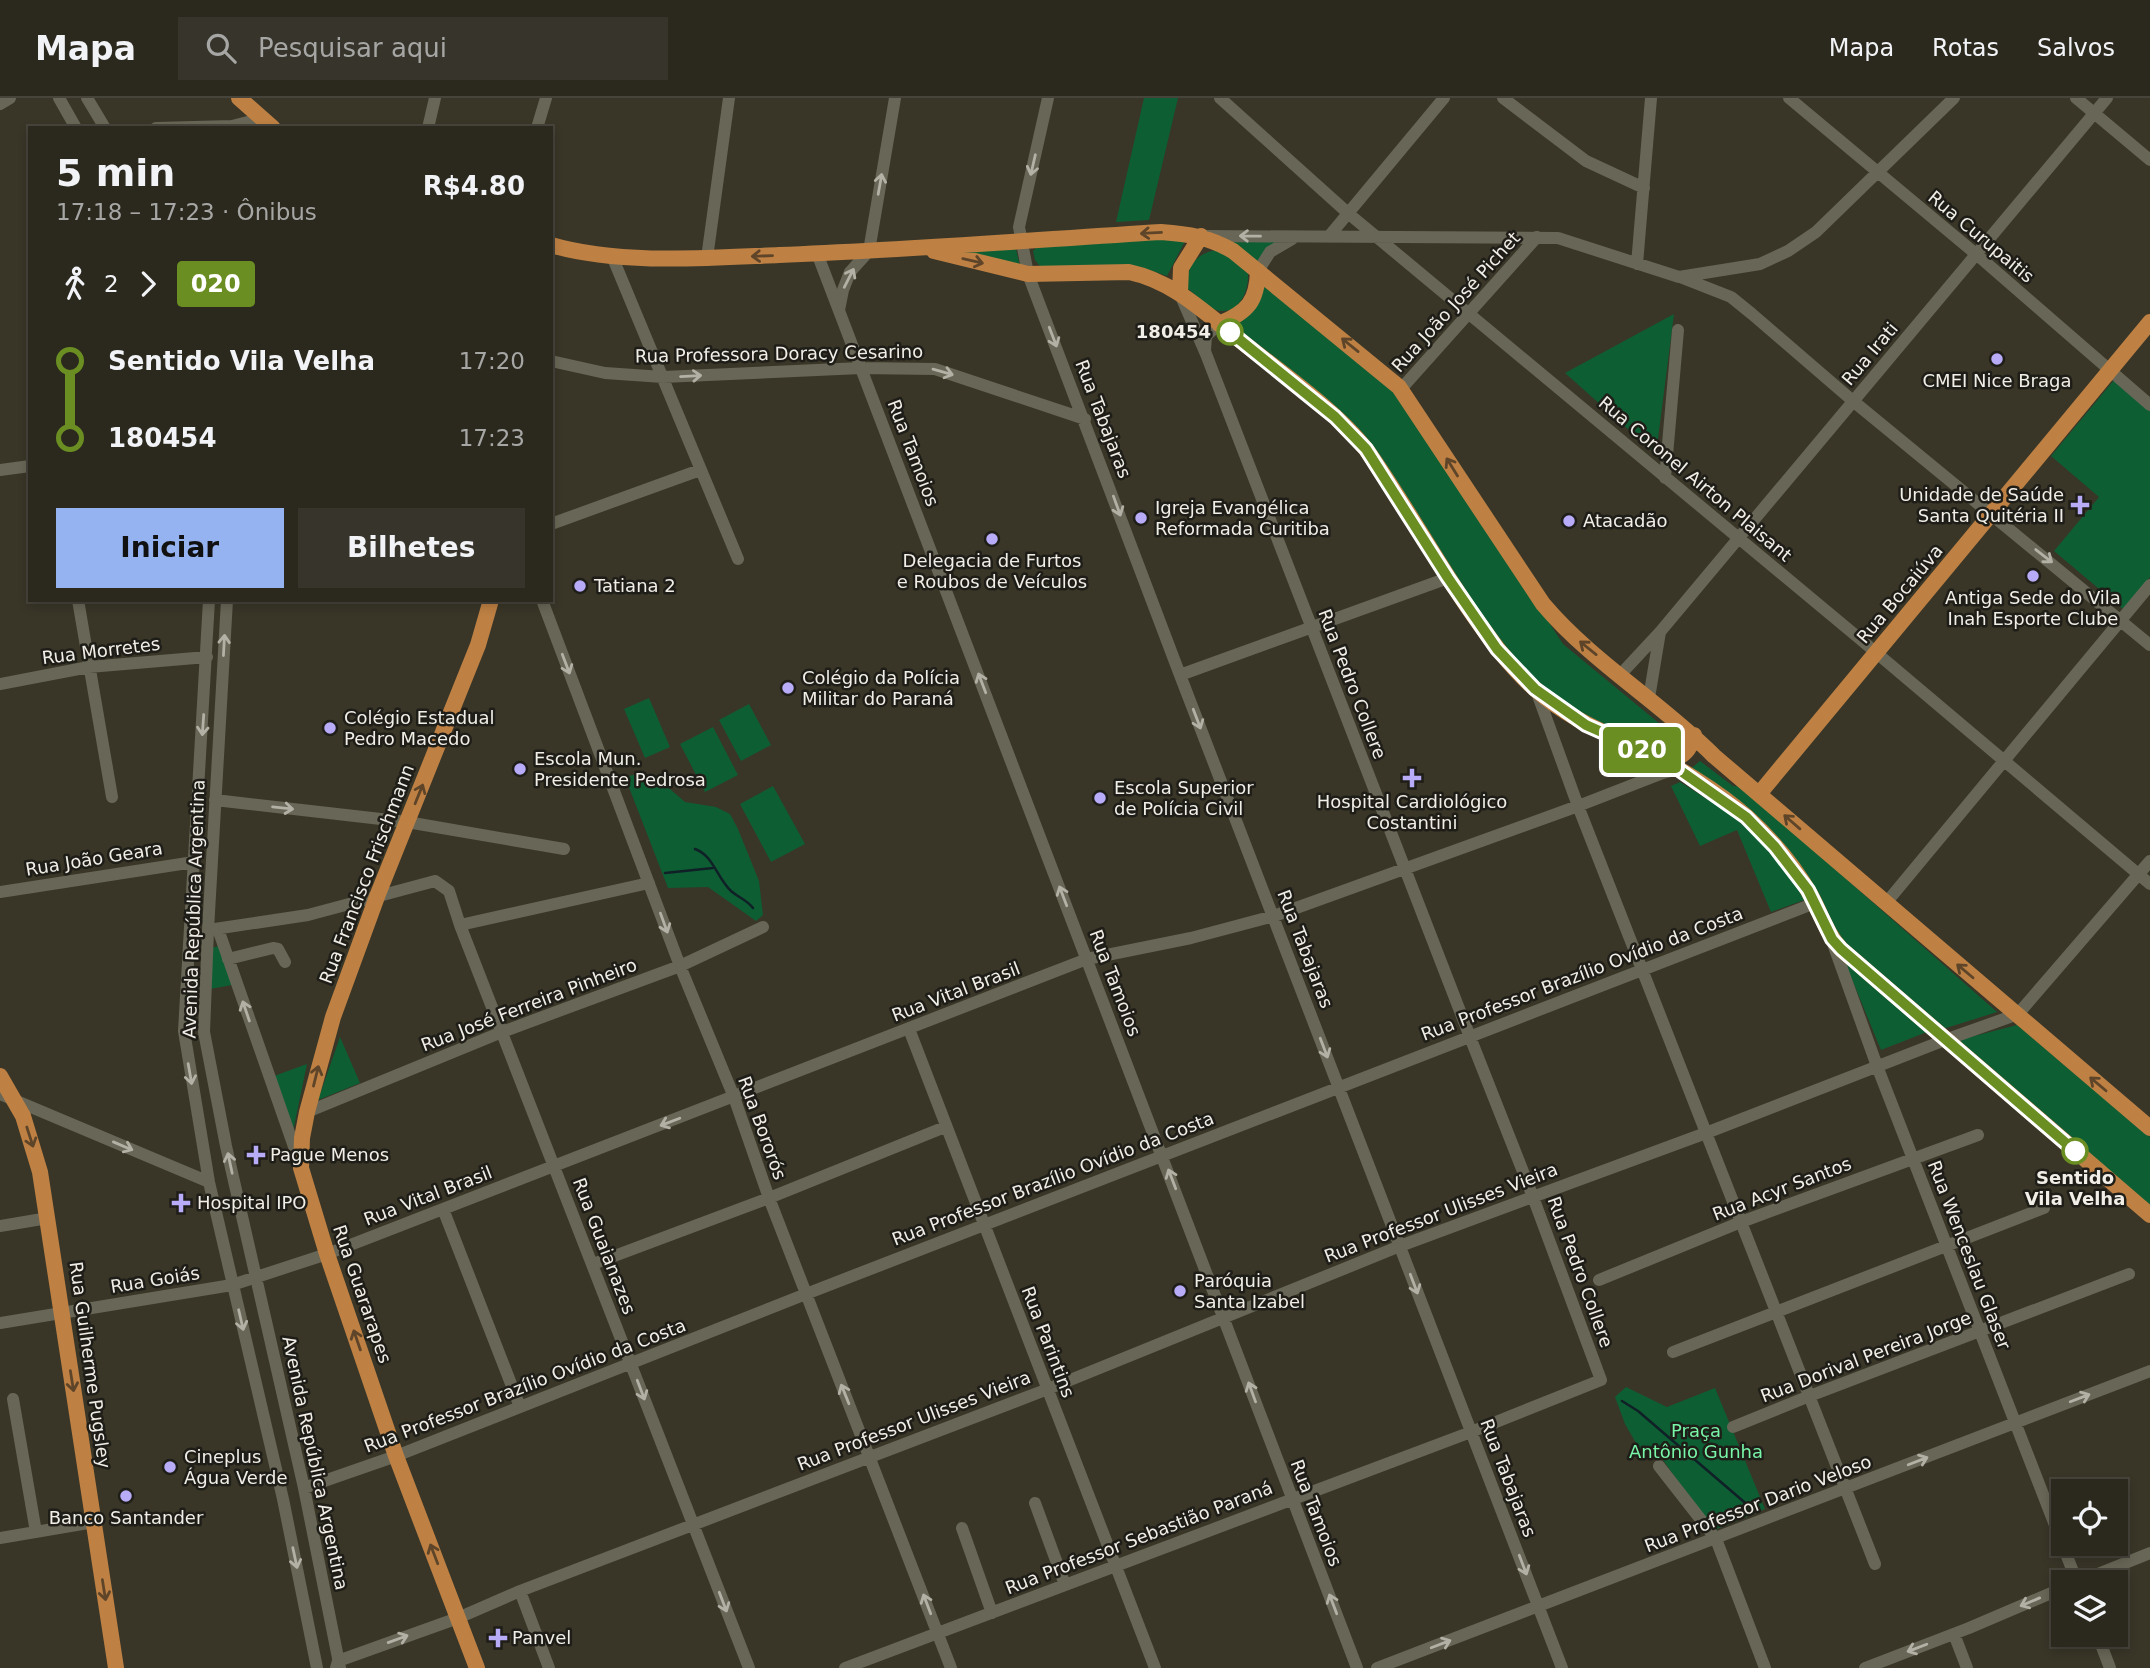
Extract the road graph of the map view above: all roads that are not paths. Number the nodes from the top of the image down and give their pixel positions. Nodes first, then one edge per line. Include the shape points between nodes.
1 (10, 98) edge
2 (59, 98) edge
3 (87, 98) edge
4 (239, 98) edge
5 (435, 98) edge
6 (546, 98) edge
7 (729, 98) edge
8 (895, 98) edge
9 (1048, 98) edge
10 (1220, 98) edge
11 (1444, 98) edge
12 (1503, 98) edge
13 (1651, 98) edge
14 (1789, 98) edge
15 (1954, 98) edge
16 (2076, 98) edge
17 (2107, 98) edge
18 (0, 104) edge
19 (2094, 113) junction
20 (268, 123) edge
21 (75, 126) edge
22 (103, 126) edge
23 (232, 126) edge
24 (428, 126) edge
25 (538, 126) edge
26 (2150, 160) edge
27 (1879, 173) junction
28 (1644, 188) junction
29 (1349, 214) junction
30 (1330, 235) junction
31 (1201, 236) junction
32 (1375, 236) junction
33 (1299, 237) junction
34 (1537, 237) junction
35 (1020, 241) junction
36 (553, 245) edge
37 (918, 247) junction
38 (869, 251) junction
39 (817, 253) junction
40 (1976, 254) junction
41 (612, 256) junction
42 (707, 258) junction
43 (1637, 264) junction
44 (1258, 271) junction
45 (1028, 274) junction
46 (1679, 277) junction
47 (1180, 293) junction
48 (839, 310) junction
49 (1468, 313) junction
50 (2150, 322) edge
51 (1219, 324) junction
52 (1678, 330) dead end
53 (1206, 354) junction
54 (553, 361) edge
55 (861, 368) junction
56 (2109, 371) junction
57 (663, 377) junction
58 (1401, 389) junction
59 (1853, 401) junction
60 (2150, 405) edge
61 (1085, 419) junction
62 (28, 466) edge
63 (0, 470) edge
64 (700, 470) junction
65 (1665, 478) junction
66 (1992, 513) junction
67 (553, 523) edge
68 (1738, 538) junction
69 (738, 559) dead end
70 (1448, 578) junction
71 (2150, 585) edge
72 (78, 602) edge
73 (209, 602) edge
74 (227, 602) edge
75 (490, 602) edge
76 (543, 602) edge
77 (2121, 619) junction
78 (1310, 626) junction
79 (1660, 632) junction
80 (2150, 645) edge
81 (1876, 653) junction
82 (207, 657) junction
83 (89, 667) junction
84 (1180, 675) junction
85 (1620, 675) junction
86 (0, 684) edge
87 (1535, 689) junction
88 (1649, 698) junction
89 (1694, 735) junction
90 (1714, 756) junction
91 (1663, 760) junction
92 (2005, 762) junction
93 (1678, 769) junction
94 (1759, 794) junction
95 (112, 797) dead end
96 (215, 800) junction
97 (1578, 806) junction
98 (407, 822) junction
99 (564, 849) dead end
100 (2150, 861) edge
101 (194, 862) junction
102 (1405, 870) junction
103 (2139, 875) junction
104 (649, 883) junction
105 (2150, 884) edge
106 (0, 891) edge
107 (378, 894) junction
108 (1815, 903) junction
109 (1886, 903) junction
110 (1274, 916) junction
111 (460, 925) junction
112 (763, 927) dead end
113 (213, 929) junction
114 (1832, 939) junction
115 (228, 959) junction
116 (1087, 959) junction
117 (285, 962) dead end
118 (680, 966) junction
119 (1642, 969) junction
120 (2018, 1014) junction
121 (909, 1029) junction
122 (502, 1032) junction
123 (1469, 1037) junction
124 (1945, 1040) junction
125 (1877, 1066) junction
126 (0, 1076) edge
127 (1339, 1087) junction
128 (734, 1097) junction
129 (5, 1099) edge
130 (307, 1112) junction
131 (945, 1126) junction
132 (2150, 1128) edge
133 (1706, 1133) junction
134 (1978, 1135) dead end
135 (1163, 1155) junction
136 (1913, 1159) junction
137 (555, 1166) junction
138 (301, 1168) junction
139 (209, 1182) junction
140 (1533, 1196) junction
141 (769, 1198) junction
142 (2044, 1208) dead end
143 (443, 1209) junction
144 (2150, 1215) edge
145 (48, 1218) junction
146 (1741, 1222) junction
147 (983, 1225) junction
148 (0, 1226) edge
149 (1399, 1246) junction
150 (1947, 1246) junction
151 (327, 1254) junction
152 (593, 1264) junction
153 (2129, 1274) dead end
154 (257, 1277) junction
155 (1599, 1280) dead end
156 (233, 1285) junction
157 (806, 1294) junction
158 (1775, 1311) junction
159 (62, 1313) junction
160 (1224, 1316) junction
161 (0, 1323) edge
162 (1979, 1331) junction
163 (1673, 1352) dead end
164 (631, 1365) junction
165 (2150, 1371) edge
166 (1601, 1380) joint
167 (1048, 1388) junction
168 (1807, 1397) junction
169 (13, 1399) dead end
170 (520, 1407) junction
171 (2016, 1423) junction
172 (1733, 1427) dead end
173 (1471, 1432) junction
174 (396, 1456) junction
175 (871, 1457) junction
176 (1659, 1466) dead end
177 (304, 1488) junction
178 (1843, 1489) junction
179 (1292, 1499) junction
180 (1035, 1503) dead end
181 (94, 1522) junction
182 (694, 1525) junction
183 (962, 1528) dead end
184 (36, 1532) junction
185 (0, 1538) edge
186 (1716, 1539) junction
187 (2150, 1553) edge
188 (1875, 1564) dead end
189 (1116, 1565) junction
190 (2072, 1570) edge
191 (2107, 1570) edge
192 (1065, 1585) junction
193 (520, 1591) junction
194 (2051, 1593) edge
195 (1539, 1606) junction
196 (992, 1613) junction
197 (458, 1618) junction
198 (939, 1634) junction
199 (1954, 1634) junction
200 (2102, 1647) edge
201 (338, 1666) edge
202 (116, 1668) edge
203 (317, 1668) edge
204 (477, 1668) edge
205 (549, 1668) edge
206 (749, 1668) edge
207 (845, 1668) edge
208 (951, 1668) edge
209 (1155, 1668) edge
210 (1357, 1668) edge
211 (1377, 1668) edge
212 (1562, 1668) edge
213 (1765, 1668) edge
214 (1865, 1668) edge
215 (1967, 1668) edge
216 (2110, 1668) edge

1 - 18 street
2 - 21 street
3 - 22 street
4 - 20 main road
5 - 24 street
6 - 25 street
7 - 42 street
38 -> 8 street
9 -> 35 street, Rua Tabajaras via 1019,227
10 - 29 street, Rua Coronel Airton Plaisant
11 - 29 street
12 - 28 street via 1586,161
13 - 28 street
14 - 27 street, Rua Curupaitis
15 - 27 street
16 - 19 street
17 - 19 street, Rua Irati
19 - 26 street
19 - 40 street, Rua Irati
20 - 23 street
27 - 40 street, Rua Curupaitis
27 - 46 street via 1816,232 1788,251 1760,264
28 - 43 street
29 - 30 street
29 - 32 street, Rua Coronel Airton Plaisant
30 - 32 street
30 - 33 street
33 -> 31 street
31 -> 35 main road via 1161,232
31 - 44 main road via 1233,250
31 - 47 main road via 1181,268
32 - 34 street
32 - 49 street, Rua Coronel Airton Plaisant
33 - 44 street via 1270,252
34 - 43 street via 1558,238
34 - 49 street, Rua João José Pichet
35 - 37 main road
35 - 45 street, Rua Tabajaras
36 - 41 main road
37 - 38 main road
37 -> 45 main road
38 - 39 main road
48 -> 38 street via 850,272
39 -> 42 main road
39 - 48 street, Rua Tamoios
40 - 56 street, Rua Curupaitis
40 - 59 street, Rua Irati
41 - 42 main road
41 - 57 street
43 - 46 street
44 - 51 main road via 1252,302
58 -> 44 main road
45 - 47 main road via 1129,272
45 -> 61 street, Rua Tabajaras
46 - 59 street via 1731,298
47 - 51 main road
47 - 53 street, Rua Pedro Collere
48 - 55 street, Rua Tamoios
49 - 58 street, Rua João José Pichet
49 - 65 street, Rua Coronel Airton Plaisant
50 - 56 main road, Rua Bocaiúva
51 - 53 street via 1206,336
51 - 70 main road via 1350,431 1371,456
52 - 65 street
53 - 78 street, Rua Pedro Collere
54 - 57 street, Rua Professora Doracy Cesarino via 605,373
57 -> 55 street, Rua Professora Doracy Cesarino
55 -> 61 street, Rua Professora Doracy Cesarino via 935,369
116 -> 55 street, Rua Tamoios
56 - 60 street, Rua Curupaitis
56 - 66 main road, Rua Bocaiúva
57 - 64 street
85 -> 58 main road via 1570,634 1543,604
59 - 66 street
59 - 68 street, Rua Irati
61 -> 84 street, Rua Tabajaras
62 - 63 street
64 - 67 street
64 - 69 street
65 - 68 street, Rua Coronel Airton Plaisant
66 -> 77 street
66 - 81 main road, Rua Bocaiúva
68 - 79 street, Rua Irati
68 - 81 street, Rua Coronel Airton Plaisant
70 - 78 street
70 - 87 main road via 1497,649
71 - 77 street
72 - 83 street
73 - 82 street, Avenida República Argentina
96 -> 74 street, Avenida República Argentina
98 -> 75 main road, Rua Francisco Frischmann via 478,645
76 -> 104 street, Rua Bororós
77 - 80 street
77 - 92 street
78 - 84 street
78 - 102 street, Rua Pedro Collere
79 - 85 street, Rua Irati
79 - 88 street
81 - 92 street, Rua Coronel Airton Plaisant
81 - 94 main road, Rua Bocaiúva
82 - 83 street, Rua Morretes
82 -> 101 street, Avenida República Argentina
83 - 86 street, Rua Morretes
83 - 95 street
84 -> 110 street, Rua Tabajaras
85 - 88 main road
87 - 91 main road via 1586,725
87 - 97 street
88 - 89 main road
89 - 90 main road
89 - 91 main road via 1682,756
90 - 93 main road via 1696,757
90 - 94 main road
91 - 93 main road
92 - 103 street, Rua Coronel Airton Plaisant
92 - 109 street
93 - 97 street, Rua Vital Brasil
93 - 108 main road via 1746,817 1775,847
109 -> 94 main road
96 -> 98 street
96 - 113 street, Avenida República Argentina
97 - 102 street, Rua Vital Brasil
97 - 119 street
98 - 99 street
98 - 107 main road, Rua Francisco Frischmann
100 - 103 street, Rua Professor Ulisses Vieira
101 - 106 street, Rua João Geara
101 -> 139 street, Avenida República Argentina via 184,1031
102 - 110 street, Rua Vital Brasil
102 - 123 street, Rua Pedro Collere
103 - 105 street, Rua Coronel Airton Plaisant
103 - 120 street, Rua Professor Ulisses Vieira
104 - 111 street
104 -> 118 street, Rua Bororós
107 - 111 street, Rua Guaianazes via 435,881 449,891
107 - 113 street via 308,915
130 -> 107 main road, Rua Francisco Frischmann via 333,1017
108 - 114 main road
108 - 119 street, Rua Professor Brazílio Ovídio da Costa
120 -> 109 main road
110 - 116 street, Rua Vital Brasil
110 -> 127 street, Rua Tabajaras
111 - 122 street, Rua Guaianazes
112 - 118 street, Rua José Ferreira Pinheiro
113 - 115 street, Rua Guararapes
154 -> 113 street, Avenida República Argentina via 204,1032
114 - 124 main road
114 - 125 street, Rua Wenceslau Glaser
115 - 117 street via 273,948
138 -> 115 street, Rua Guararapes
116 - 121 street, Rua Vital Brasil
116 - 135 street, Rua Tamoios
118 - 122 street, Rua José Ferreira Pinheiro
118 - 128 street, Rua Bororós
119 - 123 street, Rua Professor Brazílio Ovídio da Costa
119 - 133 street
120 - 124 street, Rua Professor Ulisses Vieira
132 -> 120 main road
121 - 128 street, Rua Vital Brasil
121 - 131 street, Rua Parintins
122 - 130 street, Rua José Ferreira Pinheiro
122 - 137 street, Rua Guaianazes
123 - 127 street, Rua Professor Brazílio Ovídio da Costa
123 - 140 street, Rua Pedro Collere
124 - 125 street, Rua Professor Ulisses Vieira
124 - 144 main road
125 - 133 street, Rua Professor Ulisses Vieira
125 - 136 street, Rua Wenceslau Glaser
126 - 129 main road, Rua Guilherme Pugsley
127 - 135 street, Rua Professor Brazílio Ovídio da Costa
127 - 149 street, Rua Tabajaras
128 -> 137 street, Rua Vital Brasil
128 - 141 street, Rua Bororós
129 -> 139 street
129 -> 145 main road, Rua Guilherme Pugsley via 36,1156
130 - 138 main road, Rua Francisco Frischmann
131 - 141 street
131 - 147 street, Rua Parintins
133 - 140 street, Rua Professor Ulisses Vieira
133 - 146 street
134 - 136 street, Rua Acyr Santos
135 - 147 street, Rua Professor Brazílio Ovídio da Costa
160 -> 135 street, Rua Tamoios
136 - 146 street, Rua Acyr Santos
136 - 150 street, Rua Wenceslau Glaser
137 - 143 street, Rua Vital Brasil
137 - 152 street, Rua Guaianazes
138 - 151 main road, Rua Guararapes
139 - 156 street, Avenida República Argentina
140 - 149 street, Rua Professor Ulisses Vieira
140 - 166 street, Rua Pedro Collere
141 - 152 street
141 - 157 street, Rua Bororós
142 - 150 street
143 - 151 street, Rua Vital Brasil
143 - 170 street
145 - 148 street
145 - 159 main road, Rua Guilherme Pugsley
146 - 155 street, Rua Acyr Santos
146 - 158 street
147 - 157 street, Rua Professor Brazílio Ovídio da Costa
147 - 167 street, Rua Parintins
149 - 160 street, Rua Professor Ulisses Vieira
149 -> 173 street, Rua Tabajaras
150 - 158 street
150 - 162 street, Rua Wenceslau Glaser
151 - 154 street, Rua Vital Brasil
174 -> 151 main road, Rua Guararapes
152 - 164 street, Rua Guaianazes
153 - 162 street, Rua Dorival Pereira Jorge
154 - 156 street, Rua Goiás
154 - 177 street, Avenida República Argentina
156 - 159 street, Rua Goiás
156 -> 203 street, Avenida República Argentina
157 - 164 street, Rua Professor Brazílio Ovídio da Costa
175 -> 157 street, Rua Bororós
158 - 163 street
158 - 168 street
159 - 161 street, Rua Goiás
159 -> 181 main road, Rua Guilherme Pugsley
160 - 167 street, Rua Professor Ulisses Vieira
179 -> 160 street, Rua Tamoios
162 - 168 street, Rua Dorival Pereira Jorge
162 - 171 street, Rua Wenceslau Glaser
164 - 170 street, Rua Professor Brazílio Ovídio da Costa
164 -> 182 street, Rua Guaianazes
171 -> 165 street, Rua Professor Dario Veloso
166 - 173 street, Rua Professor Sebastião Paraná
167 - 175 street, Rua Professor Ulisses Vieira
167 - 189 street, Rua Parintins
168 - 172 street, Rua Dorival Pereira Jorge
168 - 178 street
169 - 184 street
170 - 174 street, Rua Professor Brazílio Ovídio da Costa
178 -> 171 street, Rua Professor Dario Veloso
171 - 190 street, Rua Wenceslau Glaser
173 - 179 street, Rua Professor Sebastião Paraná
173 -> 195 street, Rua Tabajaras
174 - 177 street, Rua Professor Brazílio Ovídio da Costa
197 -> 174 main road, Rua Guararapes
175 - 182 street, Rua Professor Ulisses Vieira
198 -> 175 street, Rua Bororós
176 - 186 street
177 - 201 street, Avenida República Argentina
178 - 186 street, Rua Professor Dario Veloso
178 - 188 street
179 - 189 street, Rua Professor Sebastião Paraná
210 -> 179 street, Rua Tamoios
180 - 192 street
181 - 184 street
181 -> 202 main road, Rua Guilherme Pugsley
182 - 193 street, Rua Professor Ulisses Vieira
182 -> 206 street, Rua Guaianazes
183 - 196 street
184 - 185 street
186 - 195 street, Rua Professor Dario Veloso
186 - 213 street
187 - 191 street
189 - 192 street, Rua Professor Sebastião Paraná
189 - 209 street, Rua Parintins
192 - 196 street, Rua Professor Sebastião Paraná
193 - 197 street, Rua Professor Ulisses Vieira
193 - 205 street
194 -> 199 street
211 -> 195 street, Rua Professor Dario Veloso
195 - 212 street, Rua Tabajaras
196 - 198 street, Rua Professor Sebastião Paraná
201 -> 197 street, Rua Professor Ulisses Vieira
197 - 204 main road, Rua Guararapes
198 - 207 street, Rua Professor Sebastião Paraná
198 - 208 street, Rua Bororós
199 -> 214 street
199 - 215 street
200 - 216 street

